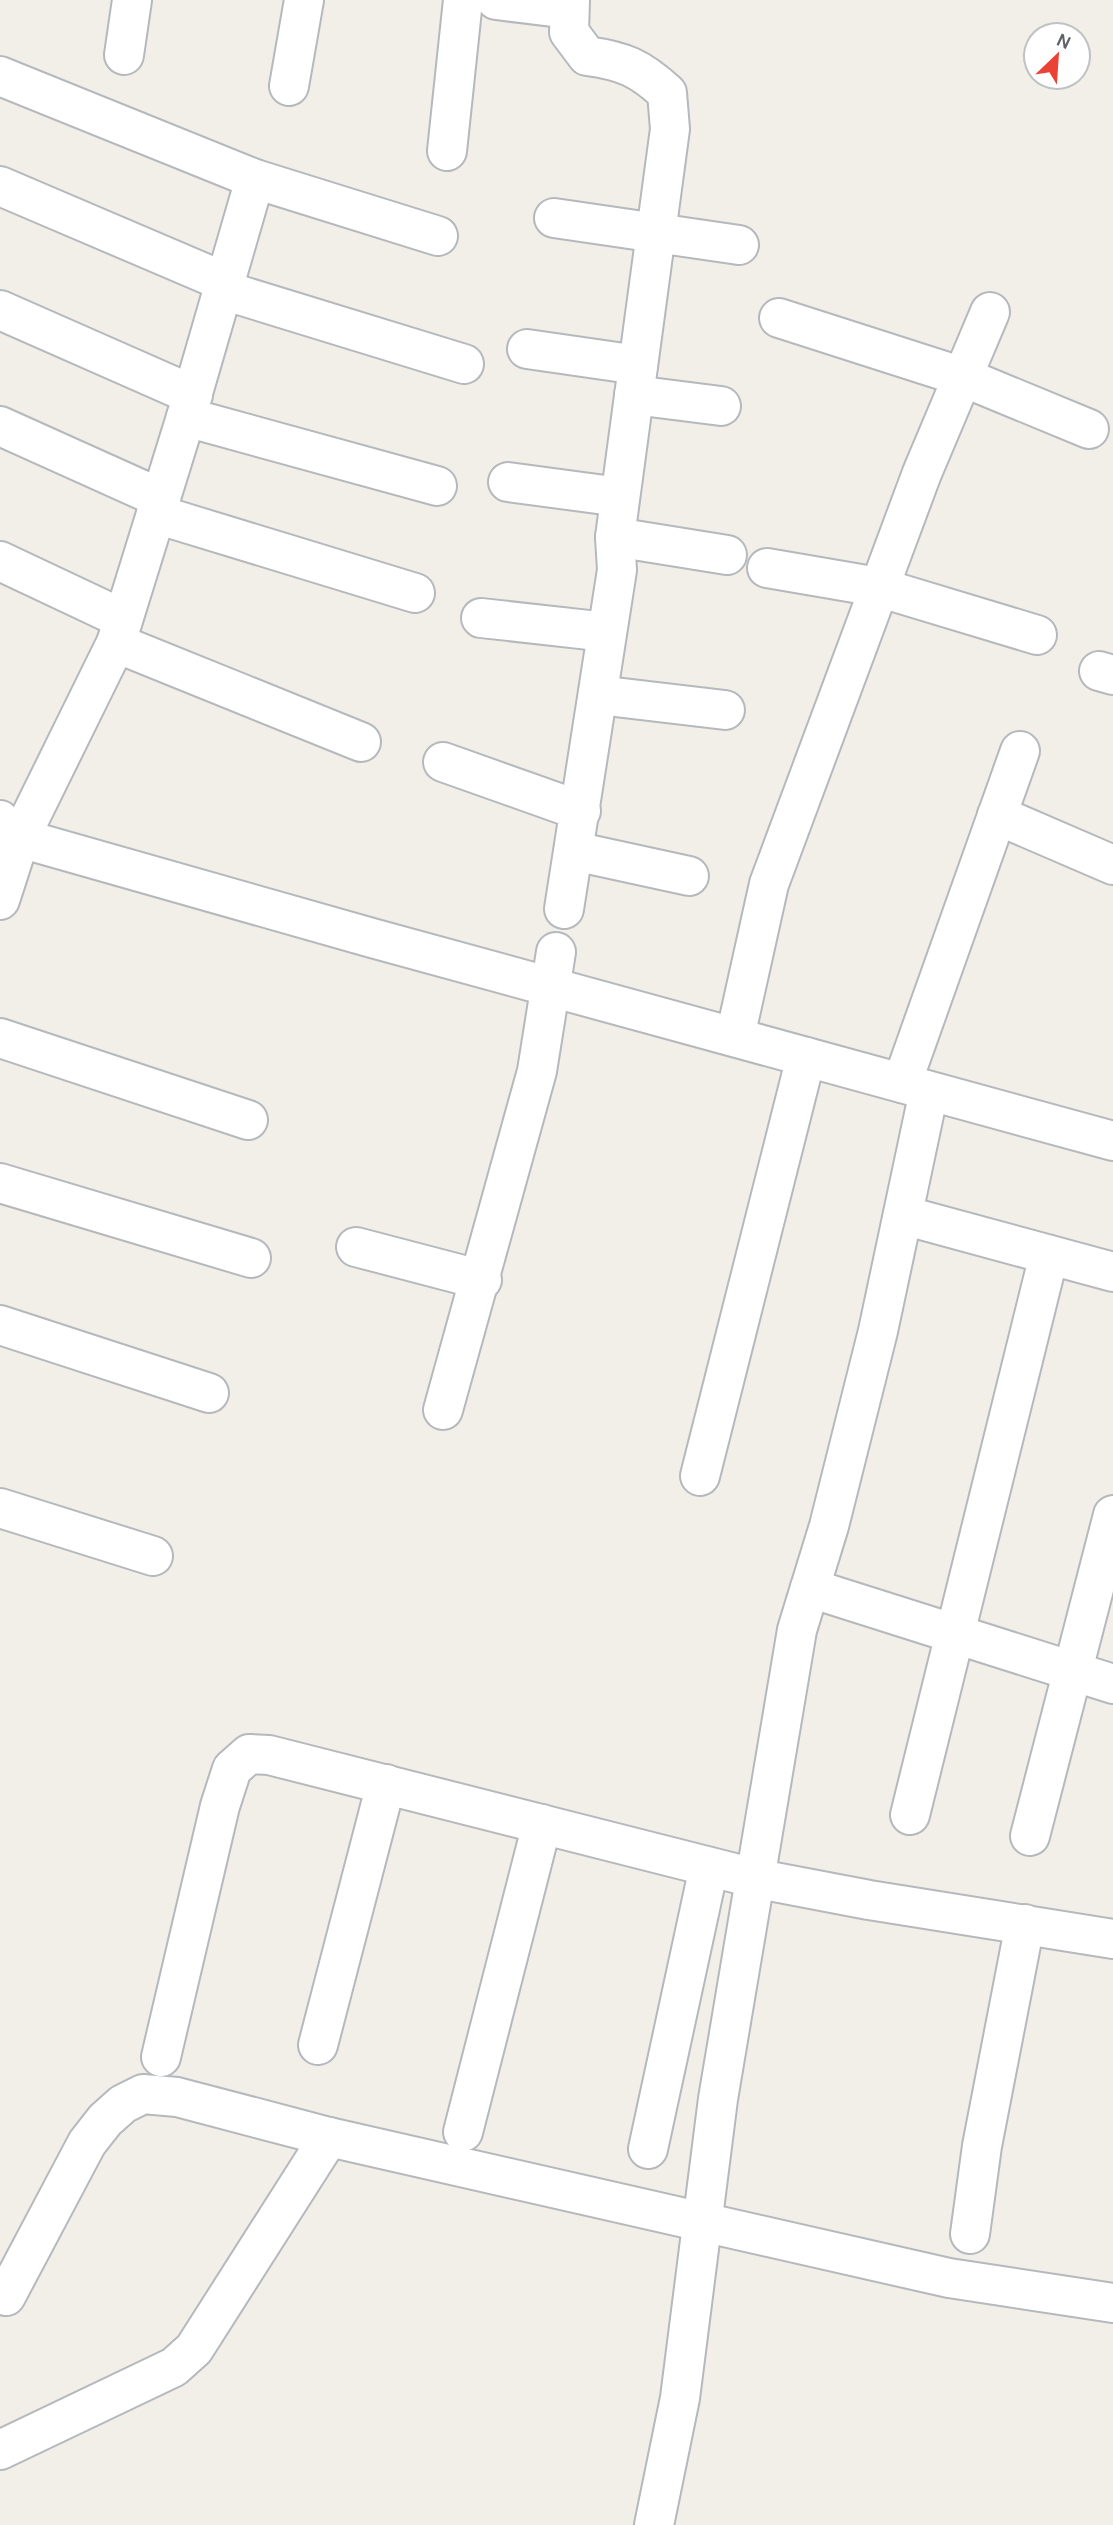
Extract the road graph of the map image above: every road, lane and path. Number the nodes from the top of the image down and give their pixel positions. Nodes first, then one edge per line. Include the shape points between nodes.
1 (132, 0) edge
2 (304, 0) edge
3 (463, 0) edge
4 (496, 0) edge
5 (570, 4) edge
6 (124, 55) dead end
7 (0, 76) edge
8 (289, 86) dead end
9 (447, 151) dead end
10 (255, 179) junction
11 (0, 186) edge
12 (554, 218) dead end
13 (656, 232) junction
14 (438, 236) dead end
15 (739, 244) dead end
16 (224, 286) junction
17 (0, 310) edge
18 (990, 312) dead end
19 (779, 318) dead end
20 (527, 349) dead end
21 (464, 364) dead end
22 (963, 377) junction
23 (636, 380) junction
24 (189, 406) junction
25 (720, 406) dead end
26 (0, 426) edge
27 (1089, 429) dead end
28 (508, 482) dead end
29 (437, 486) dead end
30 (620, 496) junction
31 (158, 506) junction
32 (615, 537) junction
33 (727, 555) dead end
34 (0, 561) edge
35 (767, 568) dead end
36 (878, 587) junction
37 (415, 593) dead end
38 (481, 618) dead end
39 (119, 631) junction
40 (607, 632) junction
41 (1037, 635) dead end
42 (598, 695) junction
43 (725, 710) dead end
44 (361, 742) dead end
45 (1020, 751) dead end
46 (443, 762) dead end
47 (581, 811) junction
48 (997, 815) junction
49 (10, 829) edge
50 (574, 851) junction
51 (1113, 865) edge
52 (689, 876) dead end
53 (0, 900) edge
54 (564, 909) dead end
55 (553, 969) junction
56 (0, 1038) edge
57 (735, 1038) junction
58 (806, 1057) junction
59 (916, 1087) junction
60 (248, 1120) dead end
61 (1113, 1141) edge
62 (0, 1183) edge
63 (903, 1215) junction
64 (356, 1247) dead end
65 (1049, 1255) junction
66 (251, 1258) dead end
67 (1113, 1272) edge
68 (482, 1280) junction
69 (0, 1325) edge
70 (209, 1393) dead end
71 (443, 1410) dead end
72 (700, 1476) dead end
73 (1113, 1515) edge
74 (3, 1520) edge
75 (153, 1556) dead end
76 (810, 1588) junction
77 (956, 1635) junction
78 (1073, 1672) junction
79 (1113, 1684) edge
80 (386, 1784) junction
81 (910, 1815) dead end
82 (542, 1824) junction
83 (1030, 1836) dead end
84 (709, 1867) junction
85 (754, 1878) junction
86 (1025, 1924) junction
87 (1113, 1939) edge
88 (318, 2046) dead end
89 (161, 2057) dead end
90 (463, 2132) dead end
91 (329, 2137) junction
92 (648, 2149) dead end
93 (701, 2222) junction
94 (970, 2234) dead end
95 (6, 2296) dead end
96 (1113, 2303) edge
97 (0, 2450) edge
98 (654, 2525) edge

1 - 6 street
2 - 8 street
3 - 9 street
4 - 5 street
5 - 13 street via 569,32 587,56 643,71 667,93 670,129
7 - 10 street
10 - 14 street
10 - 16 street
11 - 16 street
12 - 13 street
13 - 15 street
13 - 23 street
16 - 21 street
16 - 24 street
17 - 24 street
18 - 22 street
19 - 22 street
20 - 23 street
22 - 27 street
22 - 36 street
23 - 25 street
23 - 30 street
24 - 29 street
24 - 31 street
26 - 31 street
28 - 30 street
30 - 32 street
31 - 37 street
31 - 39 street
32 - 33 street
32 - 40 street via 617,570
34 - 39 street
35 - 36 street
36 - 41 street
36 - 57 street via 769,884
38 - 40 street
39 - 44 street
39 - 49 street
40 - 42 street
42 - 43 street
42 - 47 street
45 - 48 street
46 - 47 street
47 - 50 street
48 - 51 street
48 - 59 street
49 - 53 street
49 - 55 street
50 - 52 street
50 - 54 street
55 - 57 street
55 - 68 street via 537,1071
56 - 60 street
57 - 58 street
58 - 59 street
58 - 72 street
59 - 61 street
59 - 63 street
62 - 66 street
63 - 65 street
63 - 76 street via 875,1344
64 - 68 street
65 - 67 street
65 - 77 street
68 - 71 street
69 - 70 street
73 - 78 street
74 - 75 street
76 - 77 street
76 - 85 street via 797,1630
77 - 78 street
77 - 81 street
78 - 79 street
78 - 83 street
80 - 82 street
80 - 88 street
80 - 89 street via 269,1755 249,1754 232,1769
82 - 84 street
82 - 90 street
84 - 85 street
84 - 92 street
85 - 86 street
85 - 93 street
86 - 87 street
86 - 94 street via 982,2146
91 - 93 street
91 - 95 street via 177,2097 143,2094 123,2104 87,2143
91 - 97 street via 194,2349 174,2367
93 - 96 street via 949,2278
93 - 98 street via 680,2398

